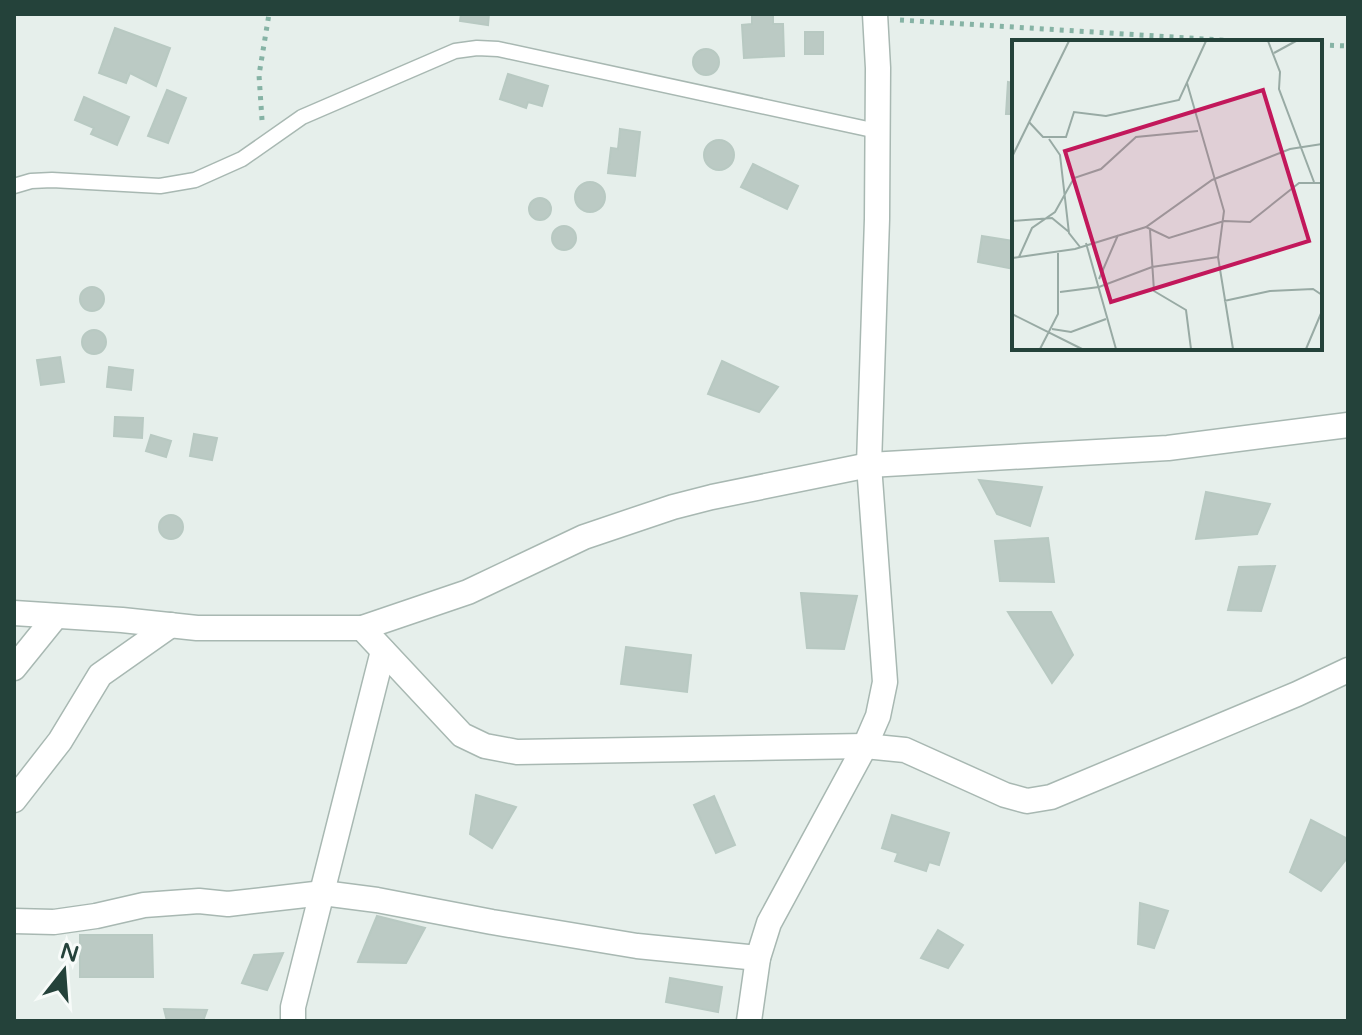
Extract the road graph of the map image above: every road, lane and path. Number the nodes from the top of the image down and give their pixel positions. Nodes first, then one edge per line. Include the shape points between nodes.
1 (269, 14) edge
2 (875, 16) edge
3 (1223, 40) edge
4 (1322, 45) edge
5 (1348, 46) edge
6 (877, 131) junction
7 (263, 144) junction
8 (14, 186) edge
9 (1348, 425) edge
10 (869, 465) junction
11 (14, 613) edge
12 (56, 616) junction
13 (171, 625) junction
14 (362, 628) junction
15 (383, 651) junction
16 (14, 668) edge
17 (1348, 670) edge
18 (865, 746) junction
19 (14, 800) edge
20 (323, 893) junction
21 (23, 922) edge
22 (14, 939) edge
23 (758, 958) junction
24 (293, 1021) edge
25 (749, 1021) edge

1 - 7 path via 259,75
2 - 3 path
2 - 6 street
4 - 5 path
6 - 7 lane via 477,48 455,51 302,117
6 - 10 street
7 - 8 lane via 195,180 160,186 52,180
9 - 10 street via 1168,448
10 - 14 street via 673,507 584,537 468,592
10 - 18 street via 885,682
11 - 12 street
12 - 13 street
12 - 16 street
13 - 14 street
13 - 19 street via 100,675 60,741
14 - 15 street
15 - 18 street via 462,735 485,746 517,752
15 - 20 street
17 - 18 street via 1051,797 1027,801 905,750
18 - 23 street via 769,923
20 - 21 street via 228,904 144,905 96,916
20 - 23 street via 637,946
20 - 24 street
21 - 22 street
23 - 25 street

